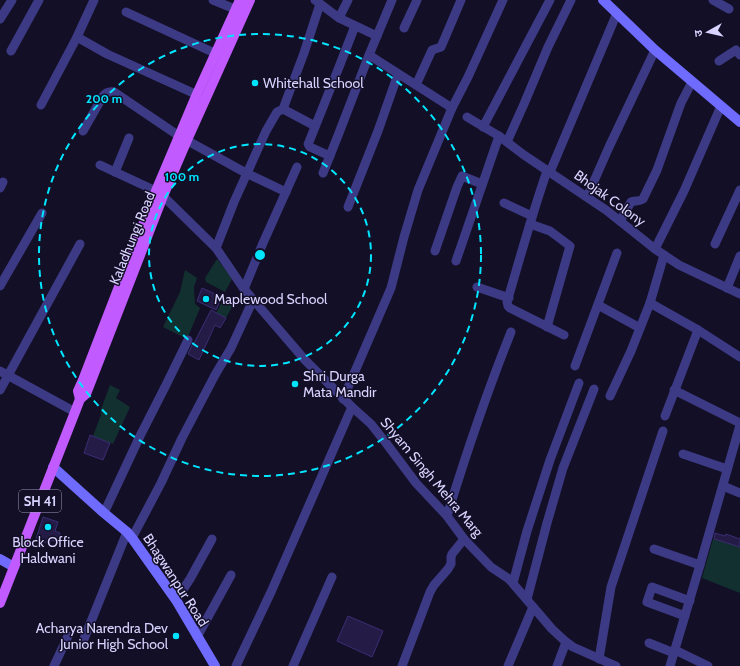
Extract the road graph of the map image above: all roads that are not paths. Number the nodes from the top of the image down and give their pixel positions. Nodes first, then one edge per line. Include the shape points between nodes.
1 (12, 0) edge
2 (39, 0) edge
3 (94, 0) edge
4 (214, 0) edge
5 (250, 0) edge
6 (348, 0) edge
7 (392, 0) edge
8 (417, 0) edge
9 (461, 0) edge
10 (503, 0) edge
11 (550, 0) edge
12 (572, 0) edge
13 (603, 0) edge
14 (713, 0) edge
15 (317, 2) edge
16 (240, 8) edge
17 (728, 9) dead end
18 (126, 12) dead end
19 (617, 13) junction
20 (339, 18) junction
21 (0, 19) edge
22 (355, 26) junction
23 (404, 28) dead end
24 (377, 36) junction
25 (77, 37) junction
26 (655, 50) junction
27 (11, 51) dead end
28 (220, 55) junction
29 (369, 55) junction
30 (740, 55) edge
31 (719, 61) dead end
32 (398, 74) junction
33 (692, 82) junction
34 (416, 85) junction
35 (201, 96) junction
36 (41, 106) dead end
37 (721, 106) junction
38 (452, 108) junction
39 (283, 109) junction
40 (467, 117) dead end
41 (740, 122) edge
42 (315, 126) junction
43 (483, 127) junction
44 (83, 131) dead end
45 (499, 136) junction
46 (129, 138) dead end
47 (183, 138) junction
48 (507, 142) junction
49 (330, 156) junction
50 (100, 165) dead end
51 (297, 167) dead end
52 (115, 172) junction
53 (548, 172) junction
54 (246, 173) junction
55 (323, 173) dead end
56 (482, 184) junction
57 (740, 190) edge
58 (286, 192) junction
59 (160, 194) junction
60 (588, 197) junction
61 (504, 203) dead end
62 (348, 207) dead end
63 (42, 213) dead end
64 (531, 220) junction
65 (620, 221) junction
66 (80, 244) dead end
67 (715, 244) dead end
68 (216, 248) junction
69 (655, 249) junction
70 (435, 252) dead end
71 (617, 253) dead end
72 (664, 255) junction
73 (740, 256) edge
74 (456, 262) dead end
75 (0, 286) edge
76 (477, 286) dead end
77 (727, 288) junction
78 (244, 289) junction
79 (740, 294) edge
80 (509, 298) junction
81 (254, 300) junction
82 (650, 302) junction
83 (598, 305) junction
84 (546, 327) junction
85 (640, 328) junction
86 (698, 330) junction
87 (511, 332) dead end
88 (564, 335) dead end
89 (188, 340) dead end
90 (740, 357) edge
91 (575, 366) dead end
92 (0, 371) edge
93 (8, 376) junction
94 (579, 382) dead end
95 (594, 389) dead end
96 (0, 390) edge
97 (674, 390) junction
98 (610, 396) dead end
99 (344, 399) junction
100 (352, 407) junction
101 (74, 412) junction
102 (665, 416) dead end
103 (740, 424) edge
104 (663, 431) dead end
105 (683, 454) dead end
106 (53, 467) junction
107 (728, 469) junction
108 (723, 486) junction
109 (740, 493) edge
110 (104, 513) junction
111 (447, 516) junction
112 (130, 535) junction
113 (212, 539) dead end
114 (464, 539) junction
115 (654, 548) dead end
116 (0, 558) edge
117 (700, 565) junction
118 (14, 567) junction
119 (231, 575) dead end
120 (332, 577) dead end
121 (513, 583) junction
122 (176, 600) junction
123 (690, 601) junction
124 (0, 603) edge
125 (530, 603) junction
126 (685, 616) junction
127 (68, 636) dead end
128 (197, 637) junction
129 (566, 642) junction
130 (649, 643) dead end
131 (82, 644) dead end
132 (675, 651) junction
133 (598, 659) junction
134 (54, 666) edge
135 (214, 666) edge
136 (236, 666) edge
137 (293, 666) edge
138 (402, 666) edge
139 (508, 666) edge
140 (557, 666) edge
141 (616, 666) edge
142 (670, 666) edge
143 (708, 666) edge

1 - 21 street
2 - 27 street
3 - 25 street
4 - 16 street
5 - 16 main road, Kaladhungi Road / SH 41
6 - 20 street
7 - 24 street
8 - 23 street
9 - 34 street via 441,47 432,50
10 - 38 street
11 - 43 street
12 - 48 street via 548,47
13 - 19 street
14 - 17 street
15 - 20 street
15 - 39 street via 304,53
16 - 28 main road, Kaladhungi Road / SH 41
18 - 28 street
19 - 26 street
19 - 53 street
20 - 22 street
22 - 24 street
22 - 42 street
24 - 29 street
25 - 35 street via 107,54
25 - 36 street
26 - 33 street
26 - 60 street
28 - 35 main road, Kaladhungi Road / SH 41
29 - 32 street
29 - 49 street
30 - 31 street via 736,50
32 - 34 street
32 - 62 street
33 - 37 street
33 - 65 street via 681,103 657,170 643,199 630,202
34 - 38 street
35 - 47 main road, Kaladhungi Road / SH 41
37 - 41 street
37 - 69 street via 684,191
38 - 99 street via 418,190 391,288
39 - 42 street
39 - 54 street via 277,112 266,131
40 - 43 street, Bhojak Colony
42 - 49 street via 308,144
43 - 45 street, Bhojak Colony
44 - 47 street via 105,92 110,91
45 - 48 street, Bhojak Colony
45 - 56 street
46 - 52 street
47 - 54 street
47 - 59 main road, Kaladhungi Road / SH 41
48 - 53 street, Bhojak Colony
49 - 55 street
50 - 52 street, Shyam Singh Mehra Marg
51 - 58 street
52 - 59 street, Shyam Singh Mehra Marg
53 - 60 street, Bhojak Colony
53 - 64 street
54 - 58 street
54 - 68 street
56 - 70 street via 462,176
56 - 74 street
57 - 67 street
58 - 78 street
59 - 68 street, Shyam Singh Mehra Marg
59 - 101 main road, Kaladhungi Road / SH 41 via 86,394 80,399
60 - 65 street, Bhojak Colony
61 - 64 street
63 - 75 street
64 - 80 street
64 - 84 street via 570,246
65 - 69 street, Bhojak Colony
66 - 93 street
68 - 78 street, Shyam Singh Mehra Marg
69 - 72 street, Bhojak Colony
71 - 83 street
72 - 77 street, Bhojak Colony
72 - 82 street
73 - 77 street
76 - 80 street
77 - 79 street, Bhojak Colony
78 - 81 street, Shyam Singh Mehra Marg
80 - 84 street via 507,302 510,308
81 - 99 street, Shyam Singh Mehra Marg via 305,360
81 - 112 street via 161,483
82 - 85 street
82 - 86 street
83 - 85 street
83 - 91 street
84 - 88 street
85 - 98 street
86 - 90 street
86 - 97 street
87 - 111 street via 489,387
89 - 110 street
92 - 93 street
93 - 96 street
93 - 101 street
94 - 121 street via 545,474
95 - 125 street via 563,468
97 - 102 street
97 - 103 street
99 - 100 street, Shyam Singh Mehra Marg
100 - 111 street, Shyam Singh Mehra Marg via 371,424 416,482
100 - 136 street
101 - 106 main road, Kaladhungi Road / SH 41
103 - 107 street
104 - 133 street via 612,587
105 - 107 street
106 - 110 street, Bhagwanpur Road
106 - 118 main road, Kaladhungi Road / SH 41
107 - 108 street
108 - 109 street
108 - 117 street
110 - 112 street, Bhagwanpur Road
111 - 114 street, Shyam Singh Mehra Marg
112 - 122 street, Bhagwanpur Road
112 - 131 street
113 - 122 street
114 - 121 street, Shyam Singh Mehra Marg via 491,567
114 - 138 street via 450,557 451,564 448,569 430,592
115 - 117 street
116 - 118 street
117 - 123 street
118 - 124 main road, Kaladhungi Road / SH 41
119 - 128 street
120 - 137 street
121 - 125 street, Shyam Singh Mehra Marg
122 - 128 street, Bhagwanpur Road
123 - 126 street
123 - 126 street via 652,587 647,602
125 - 129 street, Shyam Singh Mehra Marg
125 - 139 street
126 - 132 street
127 - 134 street
128 - 135 street, Bhagwanpur Road
129 - 133 street, Shyam Singh Mehra Marg
129 - 140 street
130 - 132 street
132 - 142 street
132 - 143 street
133 - 141 street, Shyam Singh Mehra Marg

